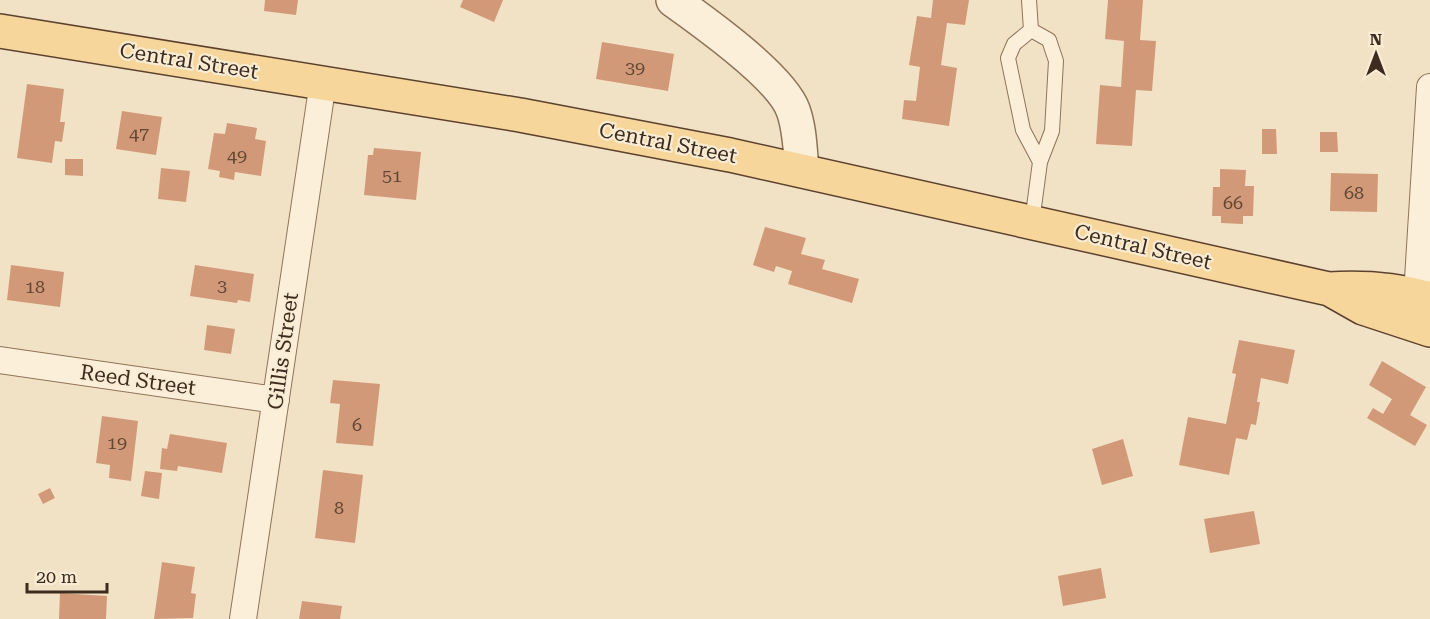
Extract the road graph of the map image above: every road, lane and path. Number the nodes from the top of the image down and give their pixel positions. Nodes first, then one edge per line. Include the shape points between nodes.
1 (674, 0) edge
2 (1029, 0) edge
3 (1031, 30) junction
4 (0, 31) edge
5 (323, 82) junction
6 (1430, 87) edge
7 (1040, 162) junction
8 (802, 170) junction
9 (1032, 222) junction
10 (1329, 289) junction
11 (1424, 297) edge
12 (1430, 330) edge
13 (0, 360) edge
14 (276, 400) junction
15 (243, 619) edge

1 - 8 street via 730,43 779,89 792,108
2 - 3 lane
3 - 7 lane via 1049,40 1056,62 1052,130
3 - 7 lane via 1014,44 1008,57 1023,130
4 - 5 main road, Central Street
5 - 8 main road, Central Street
5 - 14 street, Gillis Street
6 - 11 street
7 - 9 lane
8 - 9 main road, Central Street
9 - 10 main road, Central Street
10 - 11 main road, Central Street via 1365,287
10 - 12 main road, Central Street via 1363,308
13 - 14 street, Reed Street
14 - 15 street, Gillis Street

